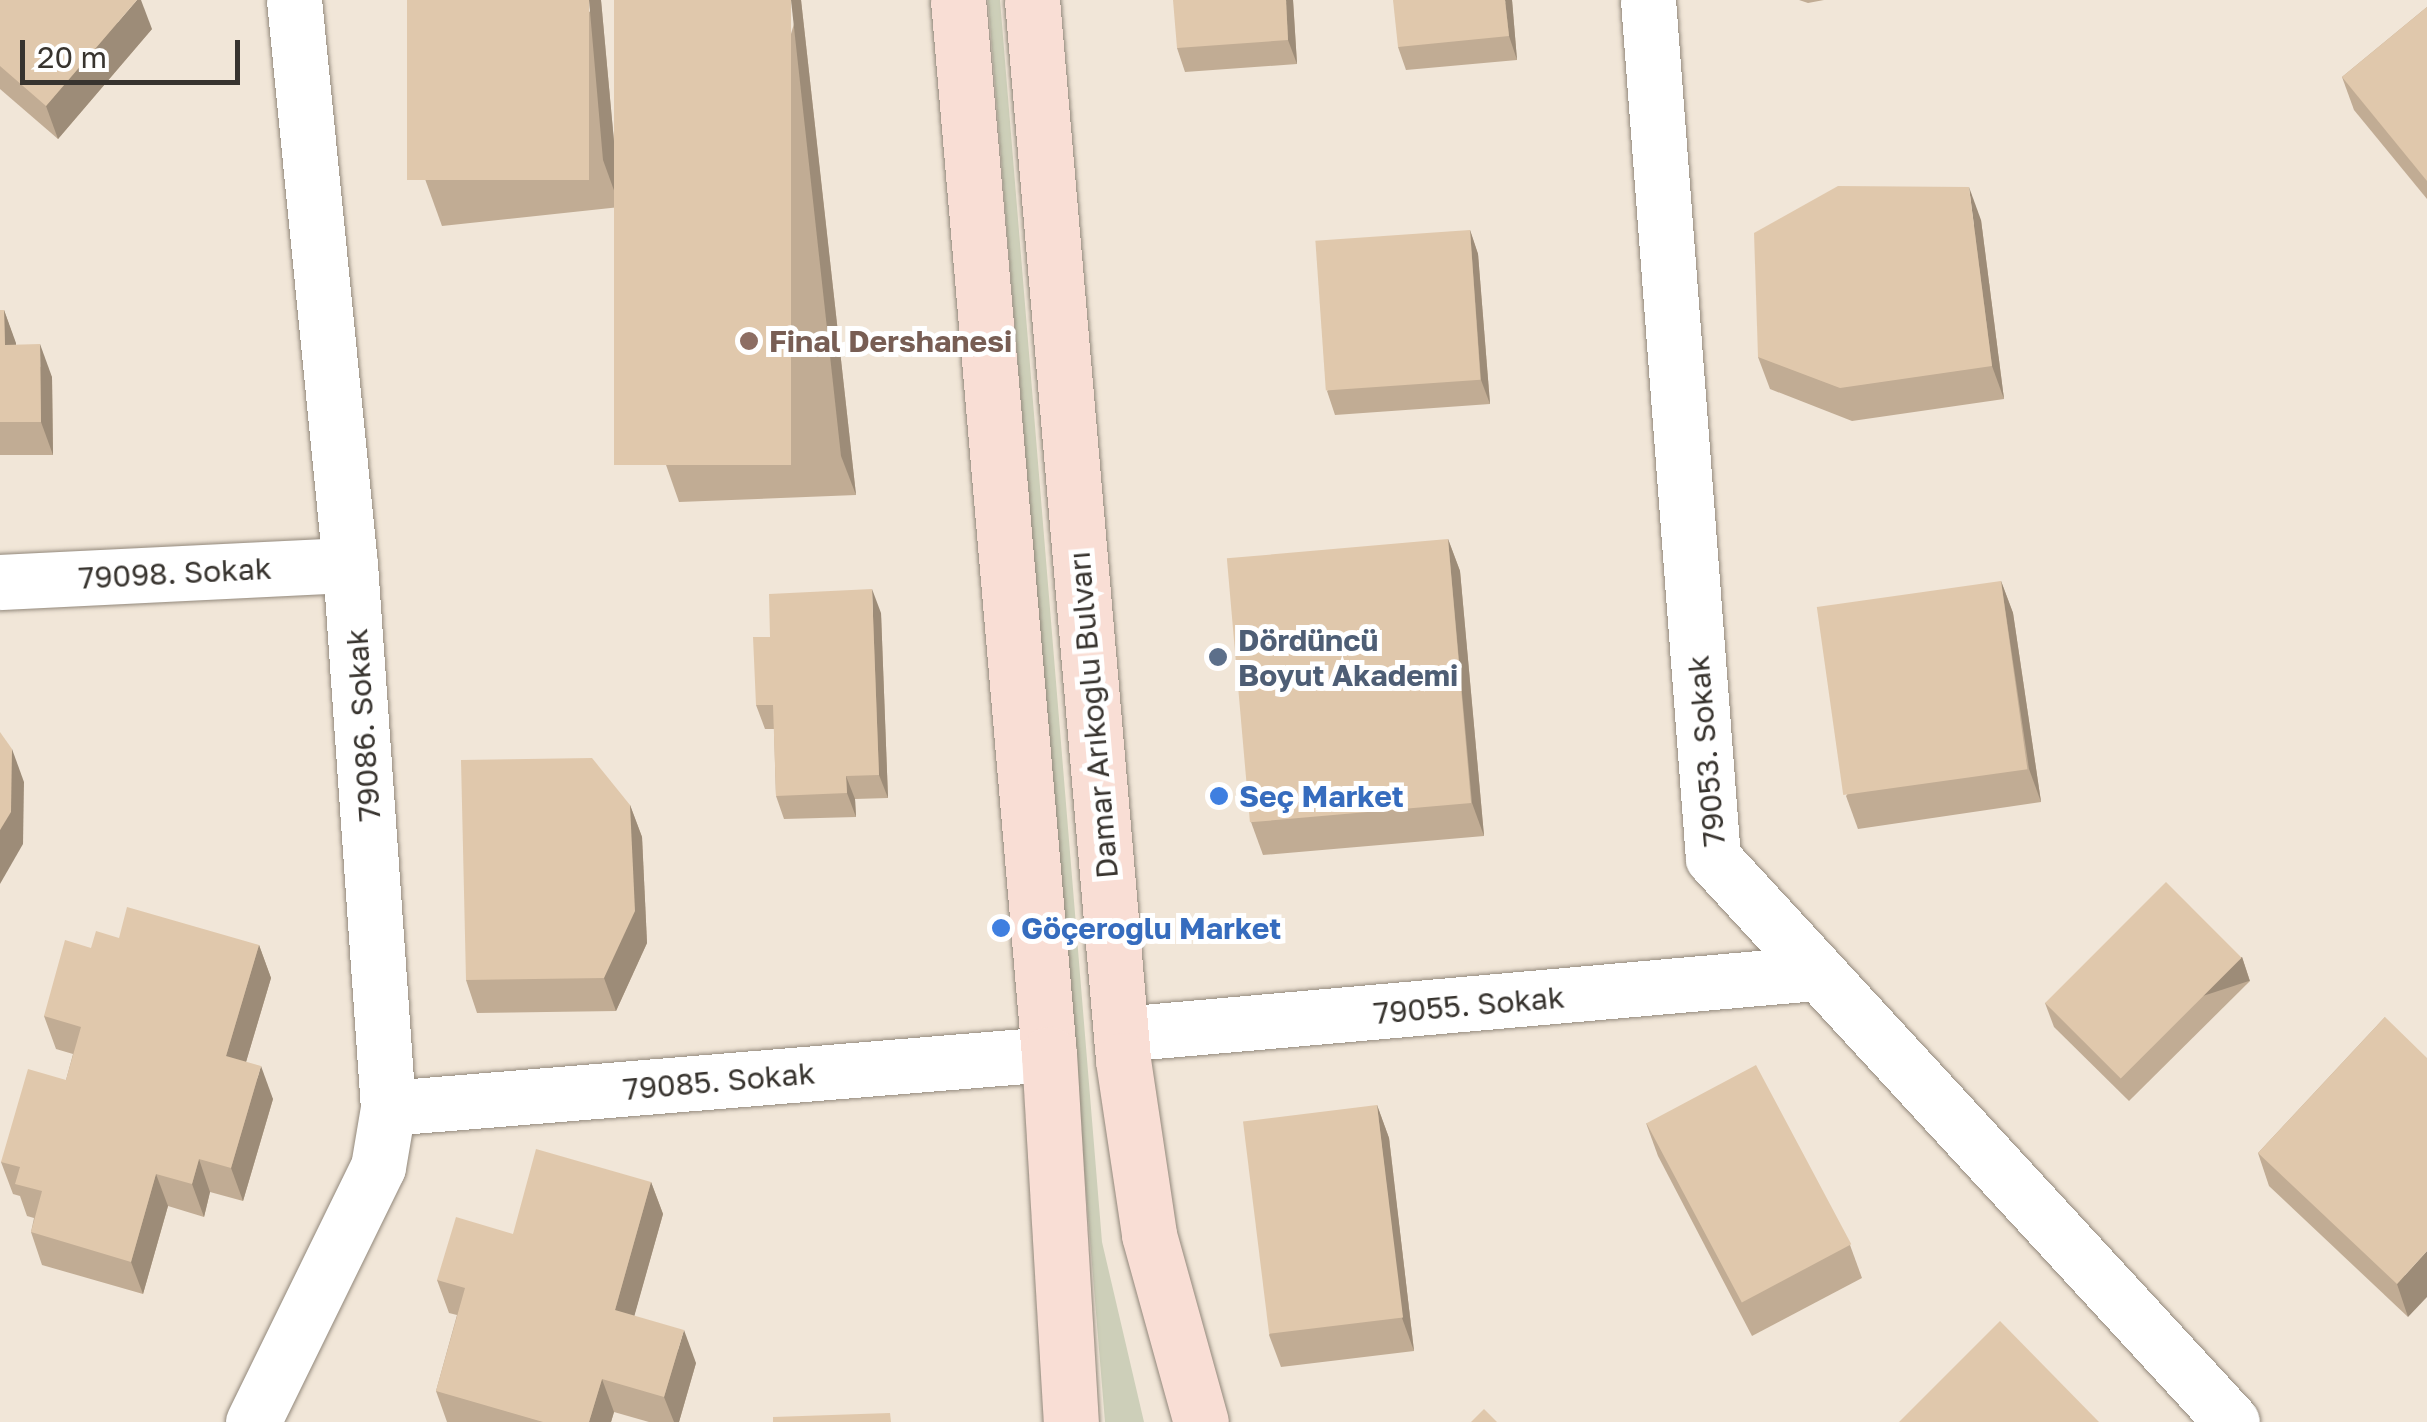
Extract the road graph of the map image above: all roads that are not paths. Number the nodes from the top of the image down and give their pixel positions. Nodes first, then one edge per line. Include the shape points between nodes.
1 (294, 0) edge
2 (958, 0) edge
3 (1032, 0) edge
4 (1648, 0) edge
5 (350, 565) junction
6 (0, 582) edge
7 (1816, 973) junction
8 (1121, 1034) junction
9 (1050, 1054) junction
10 (388, 1108) junction
11 (253, 1422) edge
12 (1071, 1422) edge
13 (1201, 1422) edge
14 (2232, 1422) edge

1 - 5 street, 79086. Sokak
2 - 9 main road
3 - 8 main road, Damar Arıkoğlu Bulvarı
4 - 7 street, 79053. Sokak via 1714,858
5 - 6 street, 79098. Sokak
5 - 10 street, 79086. Sokak
7 - 8 street, 79055. Sokak
7 - 14 street, 79053. Sokak
8 - 13 main road, Damar Arıkoğlu Bulvarı via 1149,1235
9 - 10 street, 79085. Sokak
9 - 12 main road
10 - 11 street, 79086. Sokak via 378,1167

